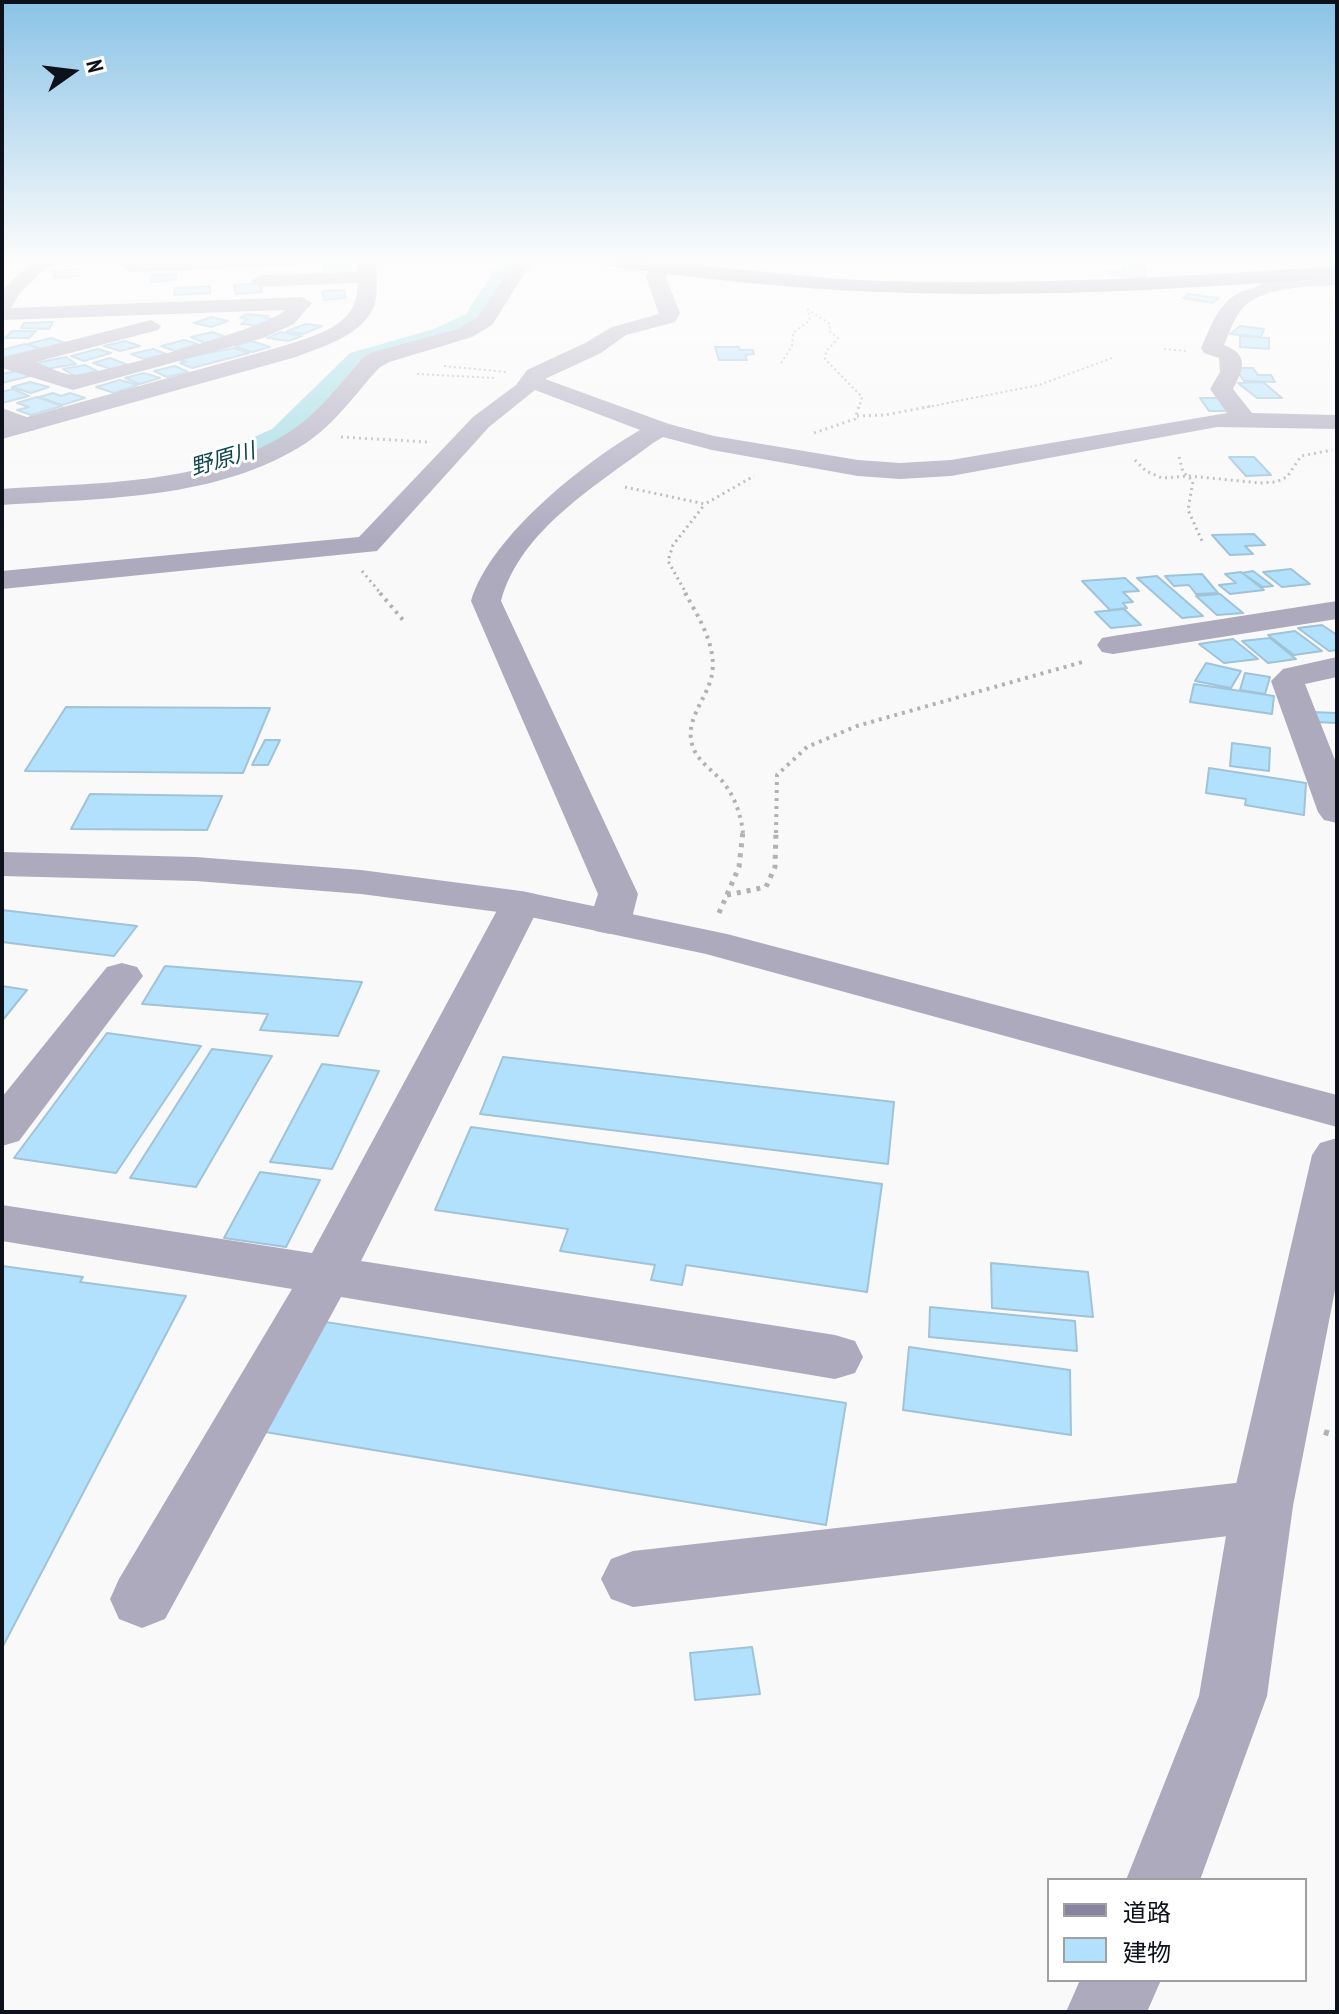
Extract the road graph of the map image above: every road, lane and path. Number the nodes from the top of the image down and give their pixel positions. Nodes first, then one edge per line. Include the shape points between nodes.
1 (43, 354) edge
2 (181, 354) edge
3 (281, 354) edge
4 (390, 354) edge
5 (581, 354) edge
6 (787, 354) edge
7 (826, 354) edge
8 (1229, 354) edge
9 (1112, 358) dead end
10 (8, 363) edge
11 (371, 363) junction
12 (781, 363) dead end
13 (533, 379) junction
14 (353, 383) junction
15 (2, 415) edge
16 (857, 416) junction
17 (1245, 420) junction
18 (1337, 422) edge
19 (26, 425) junction
20 (660, 429) junction
21 (2, 432) edge
22 (809, 436) dead end
23 (1129, 436) junction
24 (297, 438) junction
25 (460, 444) junction
26 (1337, 448) edge
27 (1179, 457) dead end
28 (757, 475) dead end
29 (1190, 476) junction
30 (589, 481) junction
31 (2, 497) edge
32 (705, 504) junction
33 (1203, 543) dead end
34 (367, 545) junction
35 (2, 580) edge
36 (1337, 610) edge
37 (403, 620) dead end
38 (1113, 645) dead end
39 (1079, 662) dead end
40 (1337, 667) edge
41 (1337, 812) edge
42 (2, 864) edge
43 (727, 895) junction
44 (521, 903) junction
45 (610, 922) junction
46 (705, 941) junction
47 (122, 976) dead end
48 (1337, 1111) edge
49 (2, 1130) edge
50 (1337, 1155) edge
51 (2, 1223) edge
52 (327, 1275) junction
53 (835, 1357) dead end
54 (1262, 1506) junction
55 (633, 1579) dead end
56 (142, 1599) dead end
57 (1164, 1878) edge
58 (1121, 1982) edge
59 (1105, 2012) edge

1 - 10 street
2 - 10 street via 73,383
3 - 19 street
4 - 11 street
5 - 13 street
6 - 12 path
7 - 16 path via 862,397
8 - 17 street via 1231,372 1221,389
9 - 16 path via 1027,387
11 - 13 path via 477,368
11 - 14 street
13 - 14 path via 401,373
13 - 20 street
13 - 25 street
14 - 24 street
15 - 19 street
16 - 22 path
17 - 18 street
17 - 23 street
19 - 21 street
20 - 23 street via 748,450 900,471 951,468
20 - 30 street
23 - 29 path via 1132,454 1146,471 1162,478
24 - 25 path
24 - 31 street via 250,461 203,475
25 - 34 street
26 - 29 path via 1301,456 1287,477 1276,482
27 - 29 path via 1183,472
28 - 32 path
29 - 33 path via 1188,510
30 - 32 path
30 - 45 street via 548,511 508,553 487,584 486,601 618,894
32 - 43 path via 673,545 668,561 713,660 712,681 689,727 693,749 727,788 746,842
34 - 35 street
34 - 37 path via 361,571
36 - 38 street
39 - 43 path via 857,726 807,747 777,775 775,867 766,887
40 - 41 street via 1287,681
42 - 44 street via 196,869 361,882
43 - 46 path
44 - 45 street
44 - 52 street
45 - 46 street
46 - 48 street
47 - 49 street
50 - 54 street
51 - 52 street
52 - 53 street
52 - 56 street
54 - 55 street
54 - 57 street via 1233,1696
58 - 59 street

